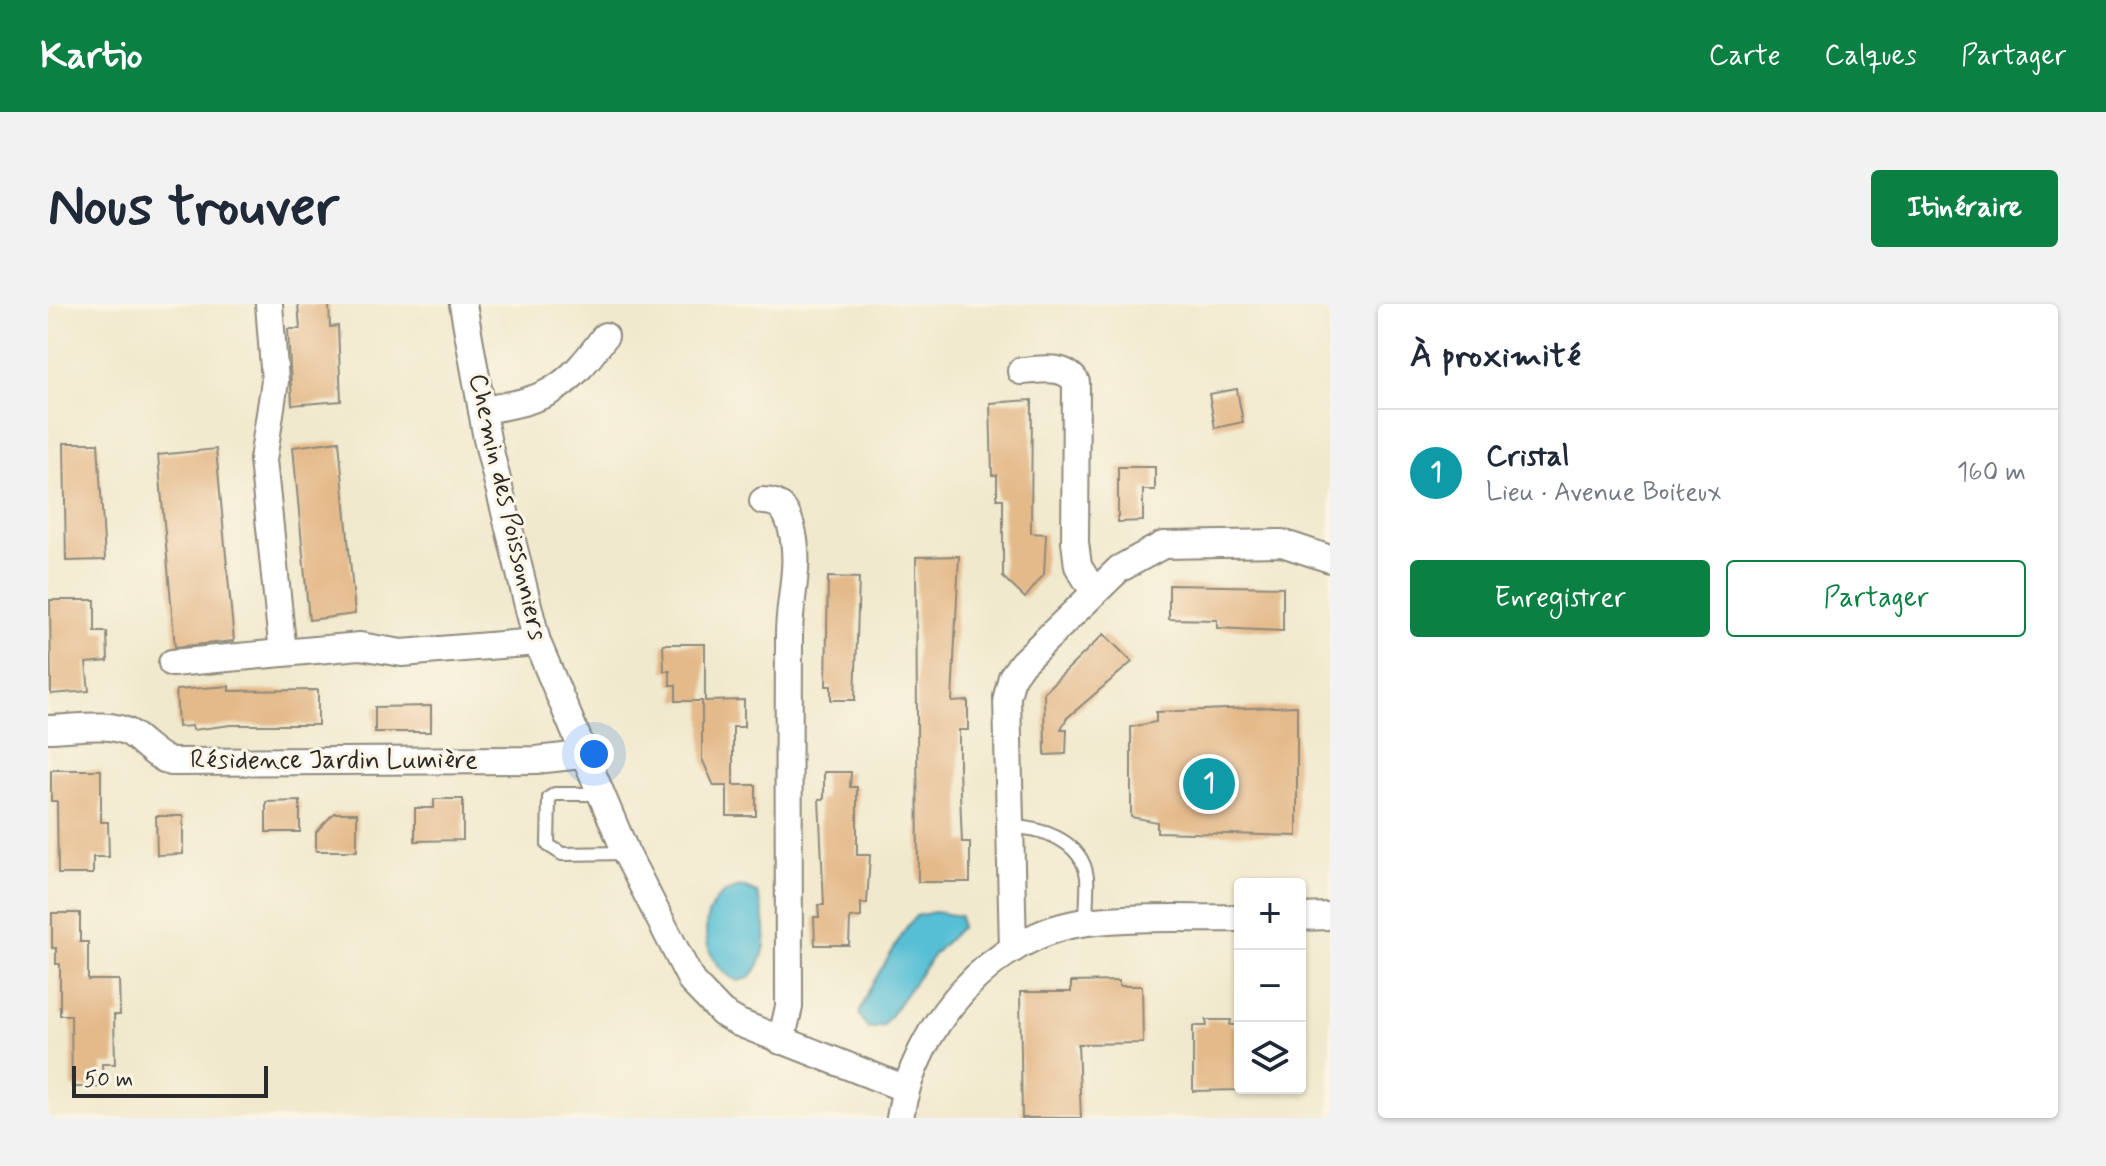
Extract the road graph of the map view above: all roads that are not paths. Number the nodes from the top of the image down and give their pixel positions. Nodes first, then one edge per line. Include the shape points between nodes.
1 (269, 304) edge
2 (463, 304) edge
3 (605, 336) dead end
4 (1021, 371) dead end
5 (482, 410) junction
6 (763, 501) dead end
7 (1330, 559) edge
8 (1094, 592) junction
9 (537, 642) junction
10 (283, 653) junction
11 (172, 663) dead end
12 (48, 729) edge
13 (582, 755) junction
14 (599, 794) junction
15 (1009, 827) junction
16 (626, 853) junction
17 (1330, 916) edge
18 (1306, 917) edge
19 (1234, 918) edge
20 (1086, 922) junction
21 (1013, 949) junction
22 (781, 1041) junction
23 (906, 1089) junction
24 (900, 1118) edge

1 - 10 street via 275,381 263,460
2 - 5 street, Chemin des Poissonniers
3 - 5 street via 585,365 551,393 531,403
4 - 8 street via 1056,369 1076,382 1075,542 1078,566
5 - 9 street, Chemin des Poissonniers
6 - 22 street via 783,507 796,562 789,629 789,1007
7 - 8 street via 1282,543 1163,545 1119,569
8 - 15 street via 1012,677 1007,697
9 - 10 street via 402,653 360,646
9 - 13 street, Chemin des Poissonniers
10 - 11 street
12 - 13 street, Résidence Jardin Lumière via 114,728 171,762 536,760
13 - 14 street, Chemin des Poissonniers
14 - 16 street, Chemin des Poissonniers
14 - 16 lane via 549,798 548,845 562,854
15 - 20 lane via 1046,830 1080,860 1087,878
15 - 21 street
16 - 22 street, Chemin des Poissonniers via 692,982 722,1013
17 - 18 street
19 - 20 street
20 - 21 street
21 - 23 street via 949,1009
22 - 23 street, Chemin des Poissonniers
23 - 24 street

